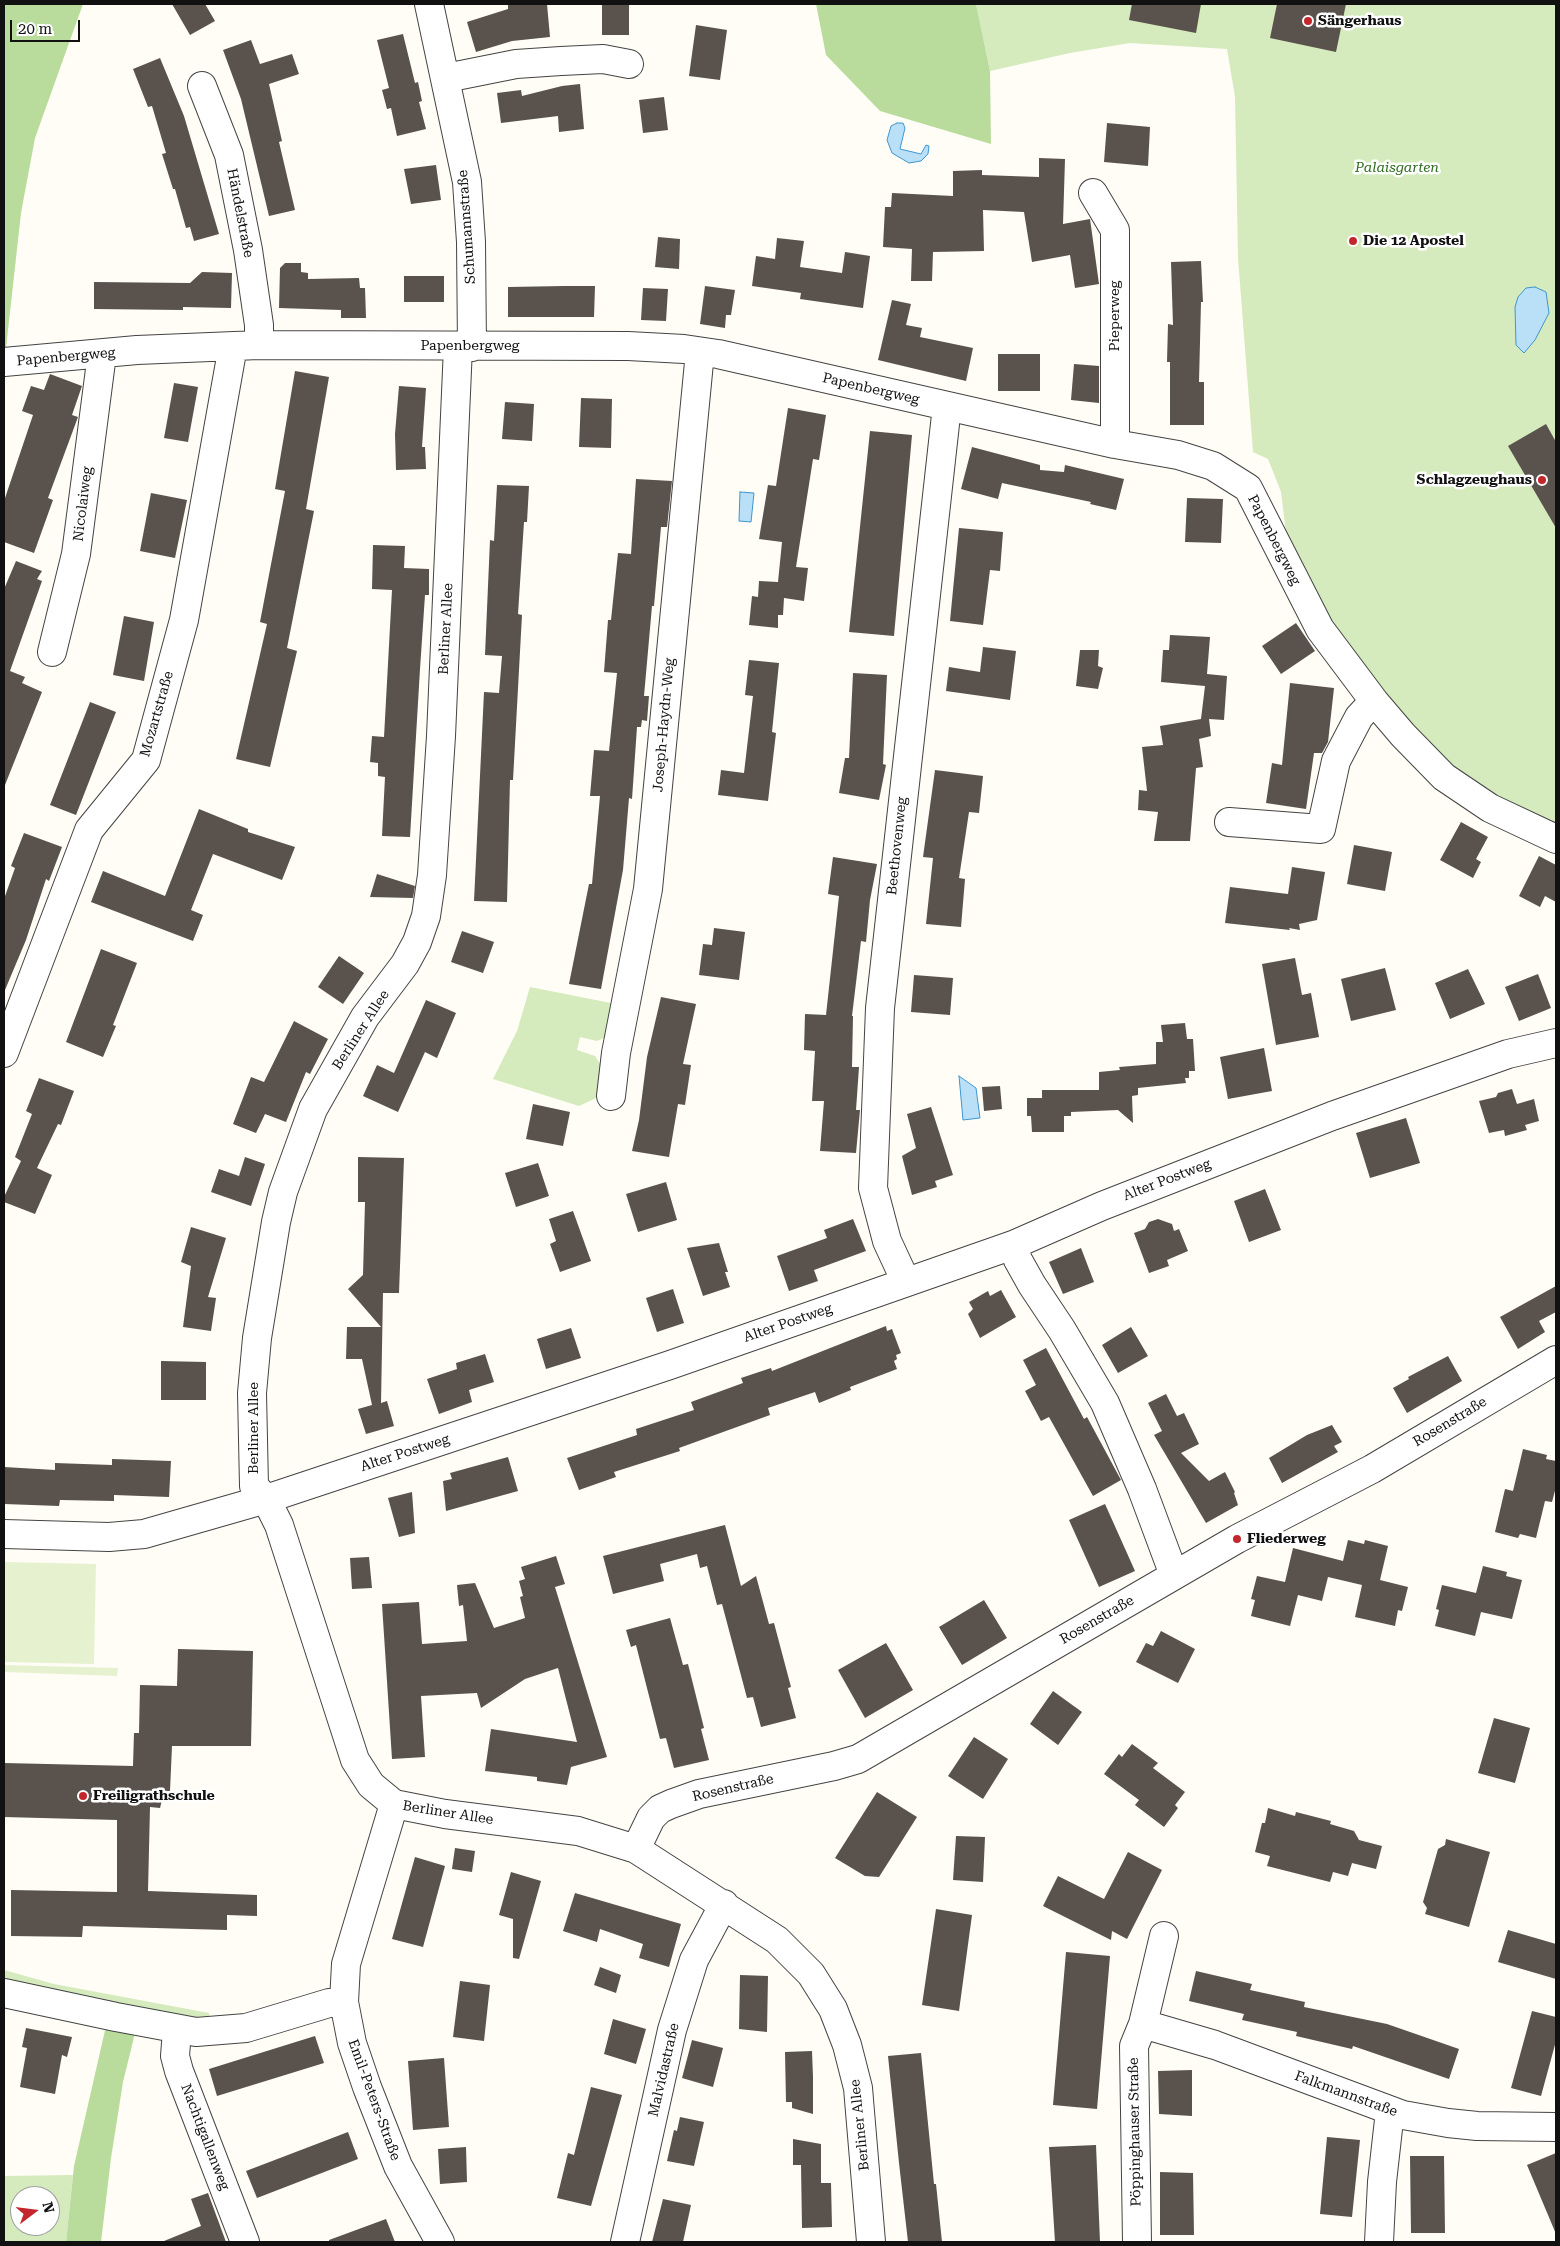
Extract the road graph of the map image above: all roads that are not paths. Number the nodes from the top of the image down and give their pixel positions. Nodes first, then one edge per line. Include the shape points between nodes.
1 (429, 4) edge
2 (629, 64) dead end
3 (446, 78) junction
4 (202, 86) dead end
5 (1093, 193) dead end
6 (246, 346) junction
7 (465, 347) junction
8 (700, 352) junction
9 (102, 354) junction
10 (4, 362) edge
11 (947, 406) junction
12 (1115, 444) junction
13 (52, 652) dead end
14 (1374, 701) junction
15 (1230, 822) dead end
16 (1556, 839) edge
17 (1556, 1043) edge
18 (4, 1053) edge
19 (611, 1096) dead end
20 (1013, 1245) junction
21 (906, 1282) junction
22 (1556, 1360) edge
23 (266, 1499) junction
24 (4, 1534) edge
25 (1174, 1575) junction
26 (394, 1804) junction
27 (636, 1849) junction
28 (724, 1904) junction
29 (1164, 1936) dead end
30 (4, 1993) edge
31 (344, 2002) junction
32 (1143, 2024) junction
33 (176, 2030) junction
34 (1390, 2111) junction
35 (1556, 2127) edge
36 (245, 2242) edge
37 (440, 2242) edge
38 (625, 2242) edge
39 (871, 2242) edge
40 (1137, 2242) edge
41 (1379, 2242) edge

1 - 3 street, Schumannstraße
2 - 3 street via 603,59 552,61 516,64
3 - 7 street, Schumannstraße via 467,182 470,242
4 - 6 street, Händelstraße via 229,155 248,250 259,325
5 - 12 street, Pieperweg via 1114,230
6 - 7 street, Papenbergweg
6 - 9 street, Papenbergweg
6 - 18 street, Mozartstraße via 184,620 146,760 89,830
7 - 8 street, Papenbergweg via 628,346
7 - 23 street, Berliner Allee via 432,875 426,916 405,964 365,1017 313,1109 283,1192 257,1338 252,1394 254,1486
8 - 11 street, Papenbergweg
8 - 19 street, Joseph-Haydn-Weg via 648,889 616,1053
9 - 10 street, Papenbergweg
9 - 13 street, Nicolaiweg via 76,554
11 - 12 street, Papenbergweg
11 - 21 street, Beethovenweg via 880,1008 873,1188 887,1241
12 - 14 street, Papenbergweg via 1213,466 1248,488 1320,629
14 - 15 street via 1359,717 1336,761 1321,829
14 - 16 street, Papenbergweg via 1444,777 1490,808
17 - 20 street, Alter Postweg via 1508,1054 1332,1116 1102,1206
20 - 21 street, Alter Postweg
20 - 25 street via 1032,1285 1105,1403
21 - 23 street, Alter Postweg via 670,1365
22 - 25 street, Rosenstraße via 1372,1469
23 - 24 street, Alter Postweg via 144,1534 110,1537
23 - 26 street, Berliner Allee via 279,1525 355,1760 371,1785
25 - 27 street, Rosenstraße via 858,1759 699,1794 660,1809 651,1818
26 - 27 street, Berliner Allee via 456,1816 578,1831
26 - 31 street, Emil-Peters-Straße via 346,1964
27 - 28 street, Berliner Allee
28 - 38 street, Malvidastraße via 694,1960 672,2030
28 - 39 street, Berliner Allee via 777,1940 811,1974 833,2009 858,2088
29 - 32 street, Pöppinghauser Straße
30 - 33 street
31 - 33 street via 329,2003 246,2028 196,2032
31 - 37 street, Emil-Peters-Straße via 352,2043 366,2087 398,2166
32 - 34 street, Falkmannstraße via 1215,2045
32 - 40 street, Pöppinghauser Straße via 1134,2046
33 - 36 street, Nachtigallenweg via 175,2056 179,2071
34 - 35 street, Falkmannstraße via 1477,2126
34 - 41 street

